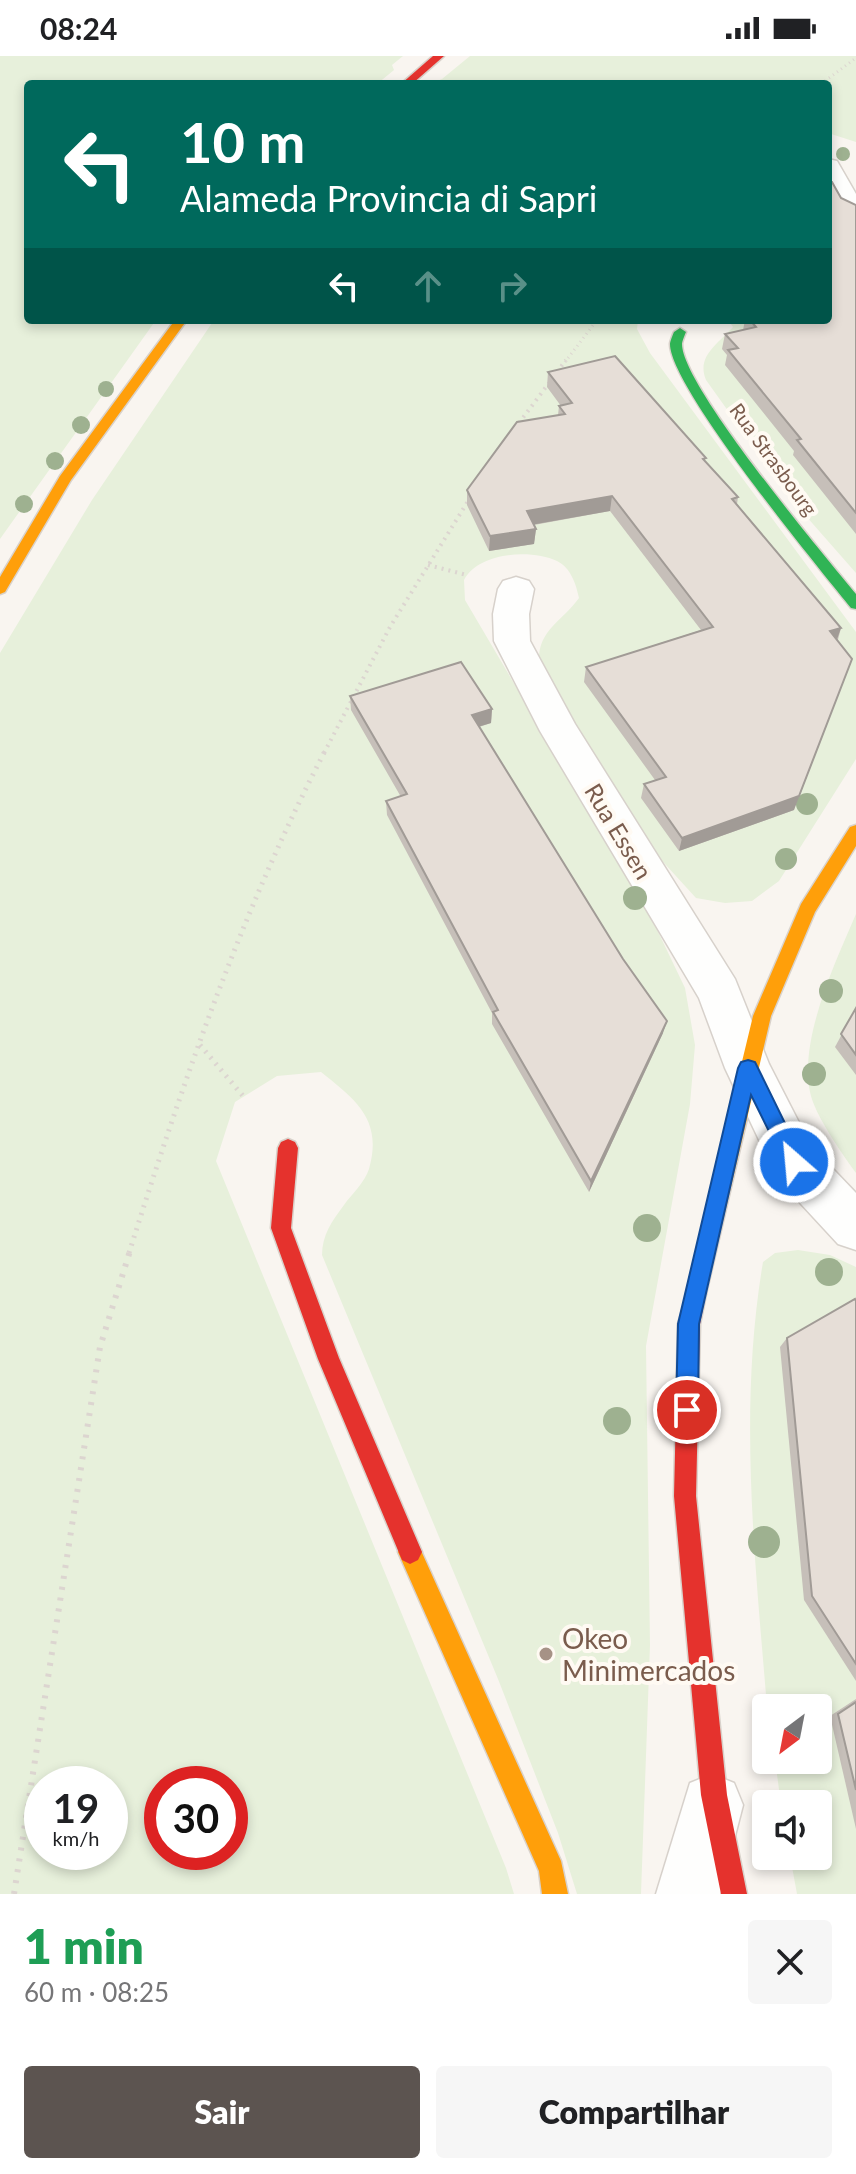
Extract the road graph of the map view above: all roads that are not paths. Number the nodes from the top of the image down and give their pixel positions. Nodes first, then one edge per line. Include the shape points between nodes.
1 (439, 56) edge
2 (411, 80) edge
3 (832, 175) edge
4 (856, 211) edge
5 (178, 324) edge
6 (680, 332) dead end
7 (0, 589) edge
8 (516, 589) dead end
9 (856, 604) edge
10 (856, 832) edge
11 (748, 1068) junction
12 (288, 1148) dead end
13 (856, 1227) edge
14 (714, 1795) junction
15 (555, 1894) edge
16 (688, 1894) edge
17 (734, 1894) edge

1 - 2 street
3 - 4 street
5 - 7 street via 65,479
6 - 9 street, Rua Strasbourg via 676,344 690,381
8 - 11 street, Rua Essen via 512,641 559,731 719,992
10 - 11 street via 807,909 762,1016
11 - 13 street, Rua Essen via 794,1162
11 - 14 street via 689,1324 685,1496
12 - 15 street via 281,1228 335,1373 552,1870
14 - 16 street
14 - 17 street

